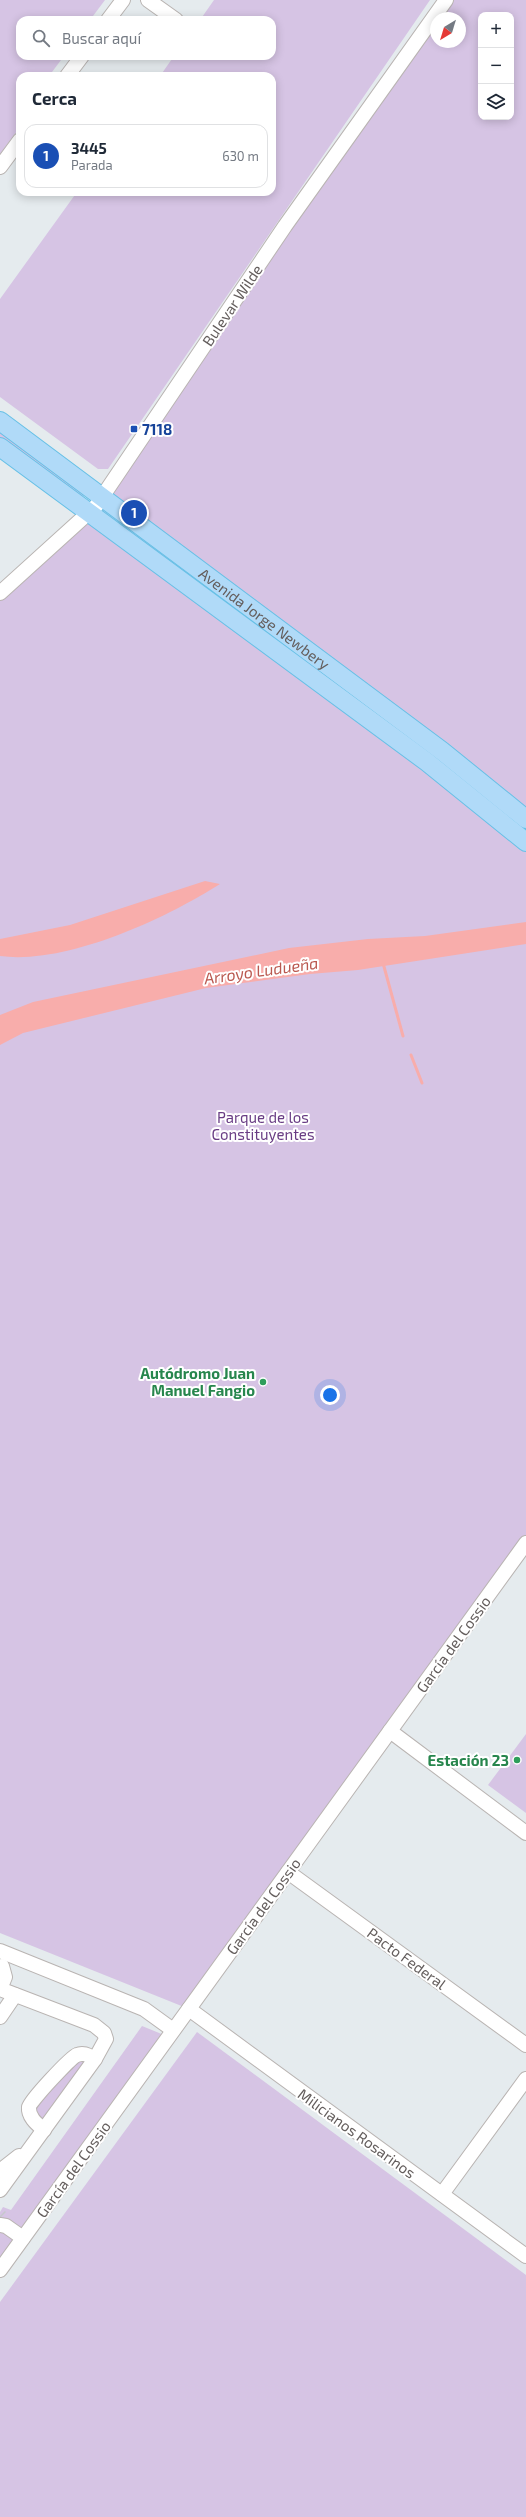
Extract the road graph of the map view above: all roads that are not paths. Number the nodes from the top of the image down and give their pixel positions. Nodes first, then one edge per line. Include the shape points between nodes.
1 (123, 0) edge
2 (148, 0) edge
3 (446, 0) edge
4 (111, 16) edge
5 (170, 16) edge
6 (79, 60) edge
7 (70, 72) edge
8 (16, 145) edge
9 (0, 167) edge
10 (0, 421) edge
11 (0, 447) edge
12 (102, 497) junction
13 (89, 513) junction
14 (0, 592) edge
15 (526, 819) edge
16 (526, 842) edge
17 (526, 1543) edge
18 (522, 1558) edge
19 (390, 1731) junction
20 (526, 1833) edge
21 (288, 1872) junction
22 (2, 1959) edge
23 (0, 1989) edge
24 (15, 1995) junction
25 (189, 2009) junction
26 (0, 2017) edge
27 (173, 2030) junction
28 (526, 2045) edge
29 (95, 2059) junction
30 (526, 2079) edge
31 (44, 2130) junction
32 (28, 2151) junction
33 (0, 2171) edge
34 (0, 2190) edge
35 (442, 2194) junction
36 (2, 2223) edge
37 (23, 2238) junction
38 (526, 2256) edge
39 (0, 2270) edge

1 - 4 street
2 - 5 street
3 - 12 street, Bulevar Wilde via 285,226
6 - 7 street
8 - 9 street
10 - 12 main road, Avenida Jorge Newbery
11 - 13 main road, Avenida Jorge Newbery
12 - 13 street, Bulevar Wilde
12 - 15 main road, Avenida Jorge Newbery via 442,752
13 - 14 street, Bulevar Wilde
13 - 16 main road, Avenida Jorge Newbery via 427,762
17 - 18 street, García del Cossio
18 - 19 street, García del Cossio
19 - 20 street
19 - 21 street, García del Cossio
21 - 25 street, García del Cossio
21 - 28 street, Pacto Federal
22 - 23 street via 5,1977
22 - 27 street via 144,2009
23 - 24 street
24 - 26 street
24 - 29 street via 100,2029 106,2040
25 - 27 street, García del Cossio
25 - 35 street, Milicianos Rosarinos
27 - 37 street, García del Cossio
29 - 31 street
29 - 31 street via 86,2054 77,2055 32,2099 30,2115
30 - 35 street
31 - 32 street
32 - 33 street
32 - 34 street
35 - 38 street, Milicianos Rosarinos
36 - 37 street
37 - 39 street, García del Cossio

